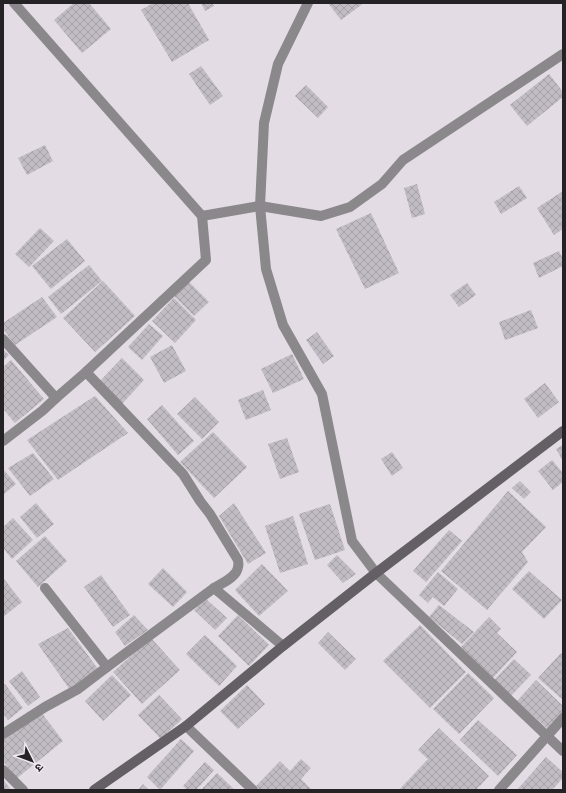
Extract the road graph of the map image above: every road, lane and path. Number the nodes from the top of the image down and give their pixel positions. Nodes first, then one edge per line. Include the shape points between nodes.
1 (14, 3) edge
2 (308, 3) edge
3 (563, 54) edge
4 (260, 206) junction
5 (202, 216) junction
6 (3, 338) edge
7 (86, 372) junction
8 (56, 398) junction
9 (563, 431) edge
10 (3, 441) edge
11 (376, 573) junction
12 (45, 588) dead end
13 (214, 588) junction
14 (283, 646) junction
15 (107, 667) junction
16 (563, 718) edge
17 (186, 726) junction
18 (3, 734) edge
19 (547, 736) junction
20 (563, 750) edge
21 (3, 770) edge
22 (22, 790) edge
23 (94, 790) edge
24 (253, 790) edge
25 (498, 790) edge

1 - 5 street
2 - 4 street via 278,64 272,86 264,124
3 - 4 street via 403,160 382,184 350,207 321,216
4 - 5 street
4 - 11 street via 266,268 283,325 322,394 352,541
5 - 7 street via 206,260
6 - 8 street
7 - 8 street
7 - 13 street via 183,474 238,560 238,567 232,577
8 - 10 street
9 - 11 main road
11 - 14 main road
11 - 19 street
12 - 15 street
13 - 14 street
13 - 15 street
14 - 17 main road
15 - 18 street via 78,689
16 - 19 street
17 - 23 main road
17 - 24 street
19 - 20 street
19 - 25 street
21 - 22 street

